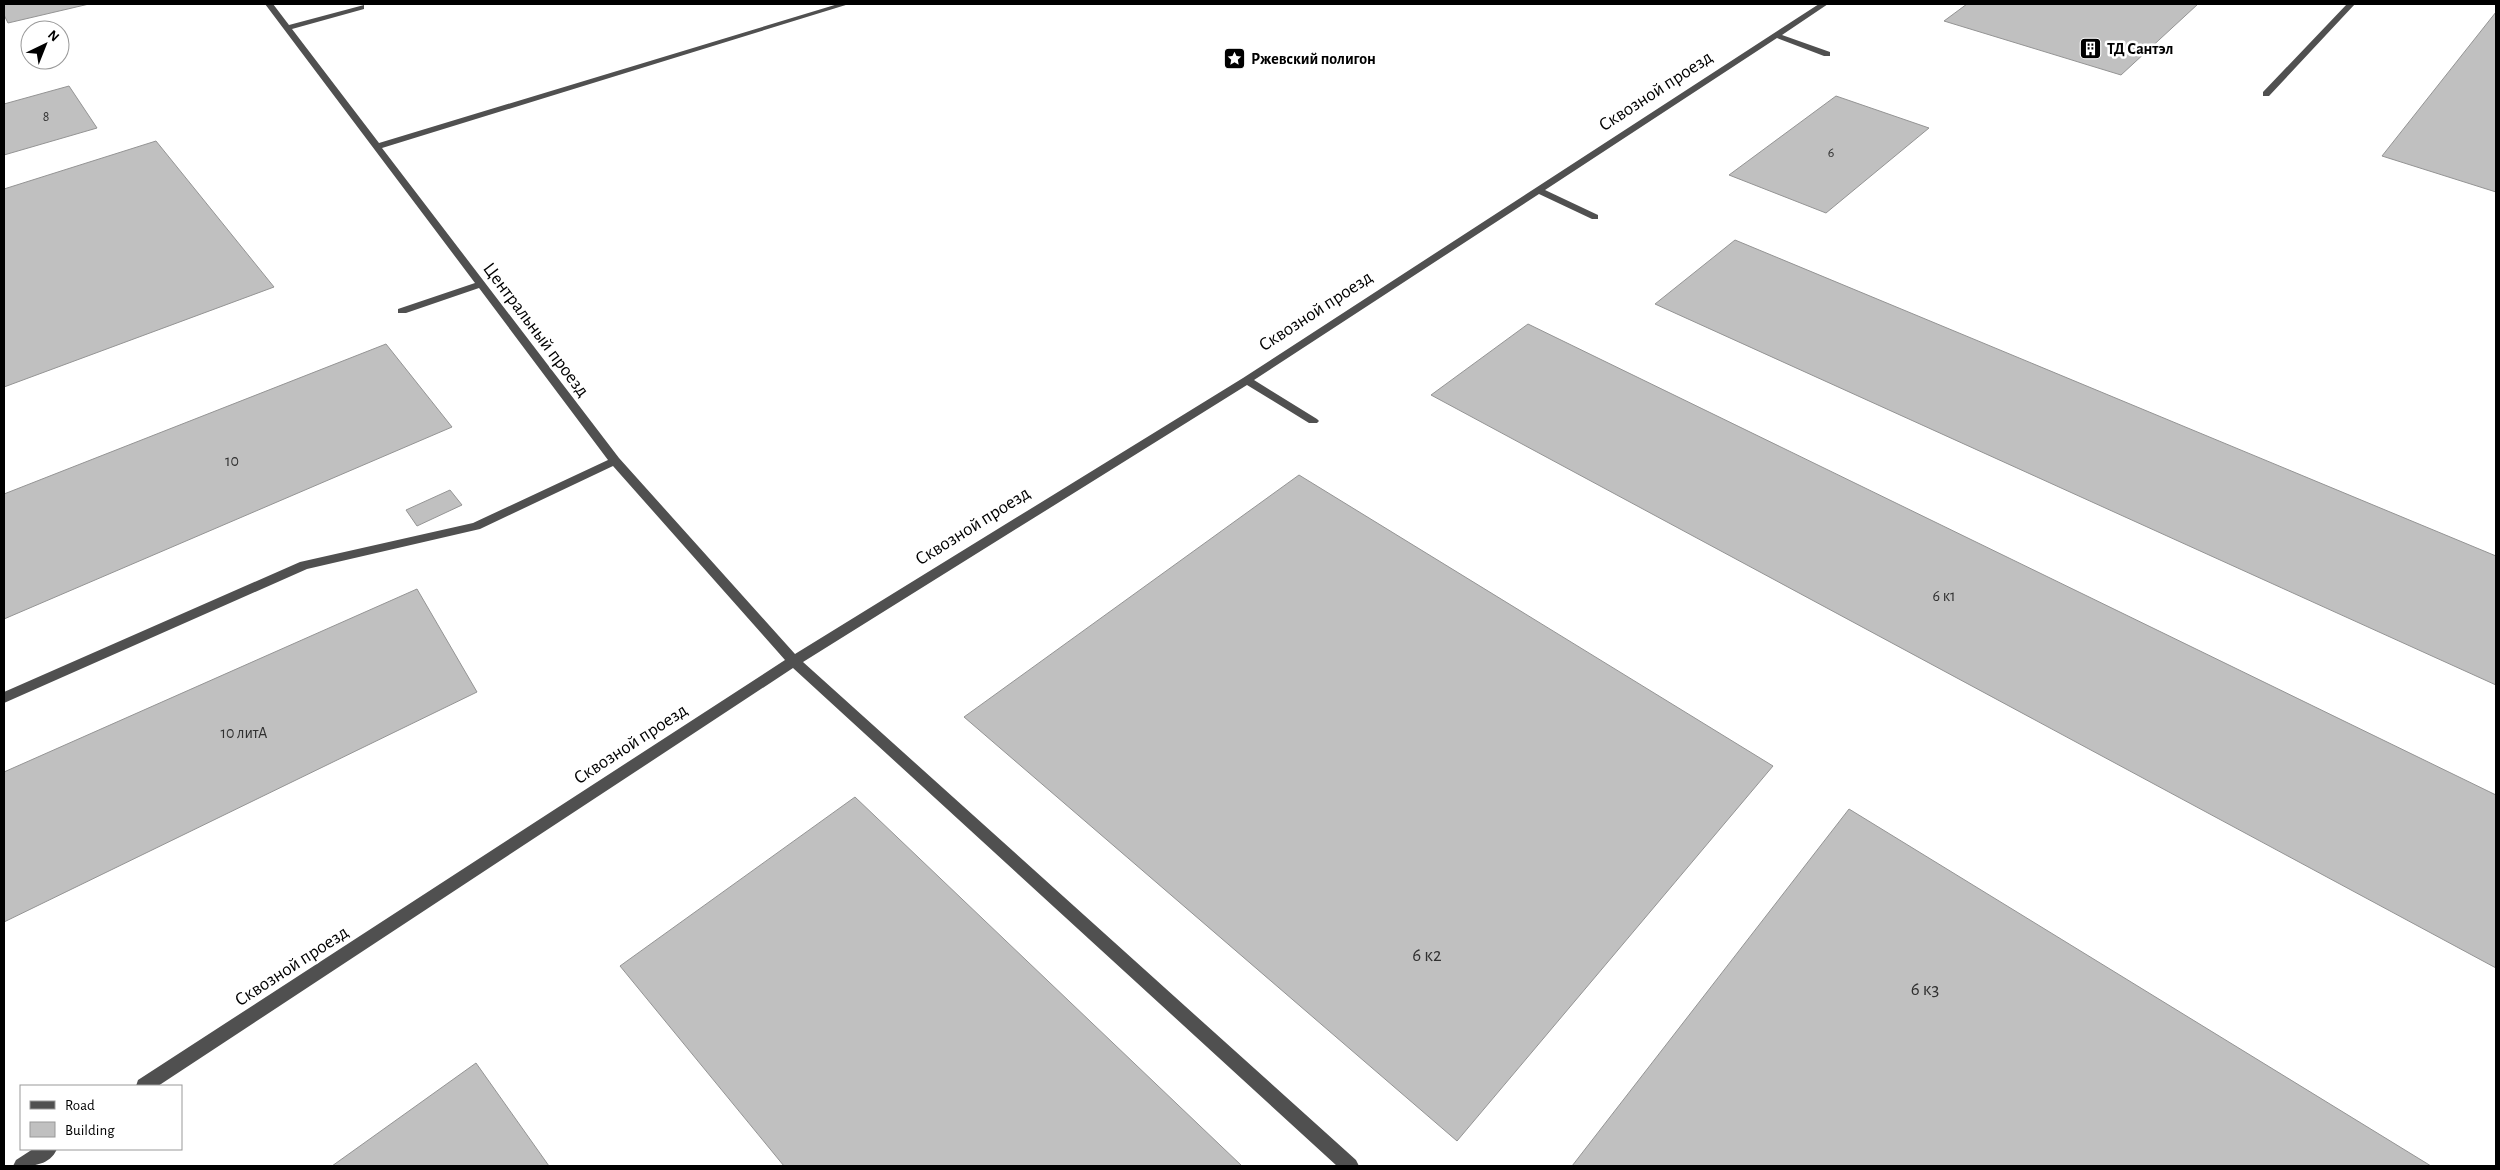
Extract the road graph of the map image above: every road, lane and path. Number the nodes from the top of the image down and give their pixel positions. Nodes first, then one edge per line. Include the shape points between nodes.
1 (269, 4) edge
2 (845, 4) edge
3 (1824, 4) edge
4 (2351, 4) edge
5 (361, 7) dead end
6 (288, 28) junction
7 (1778, 36) junction
8 (1827, 54) dead end
9 (2266, 94) dead end
10 (379, 146) junction
11 (1539, 190) junction
12 (1595, 217) dead end
13 (481, 284) junction
14 (402, 311) dead end
15 (1247, 380) junction
16 (1313, 421) dead end
17 (615, 461) junction
18 (794, 661) junction
19 (4, 698) edge
20 (146, 1085) edge
21 (46, 1150) edge
22 (22, 1166) edge
23 (1350, 1166) edge

1 - 6 street, Центральный проезд
2 - 10 street
3 - 7 street, Сквозной проезд
4 - 9 street
5 - 6 street
6 - 10 street, Центральный проезд
7 - 8 street
7 - 11 street, Сквозной проезд
10 - 13 street, Центральный проезд
11 - 12 street
11 - 15 street, Сквозной проезд
13 - 14 street
13 - 17 street, Центральный проезд
15 - 16 street
15 - 18 street, Сквозной проезд
17 - 18 street, Центральный проезд
17 - 19 street via 476,526 304,565
18 - 20 street, Сквозной проезд
18 - 23 street, Центральный проезд
21 - 22 street

